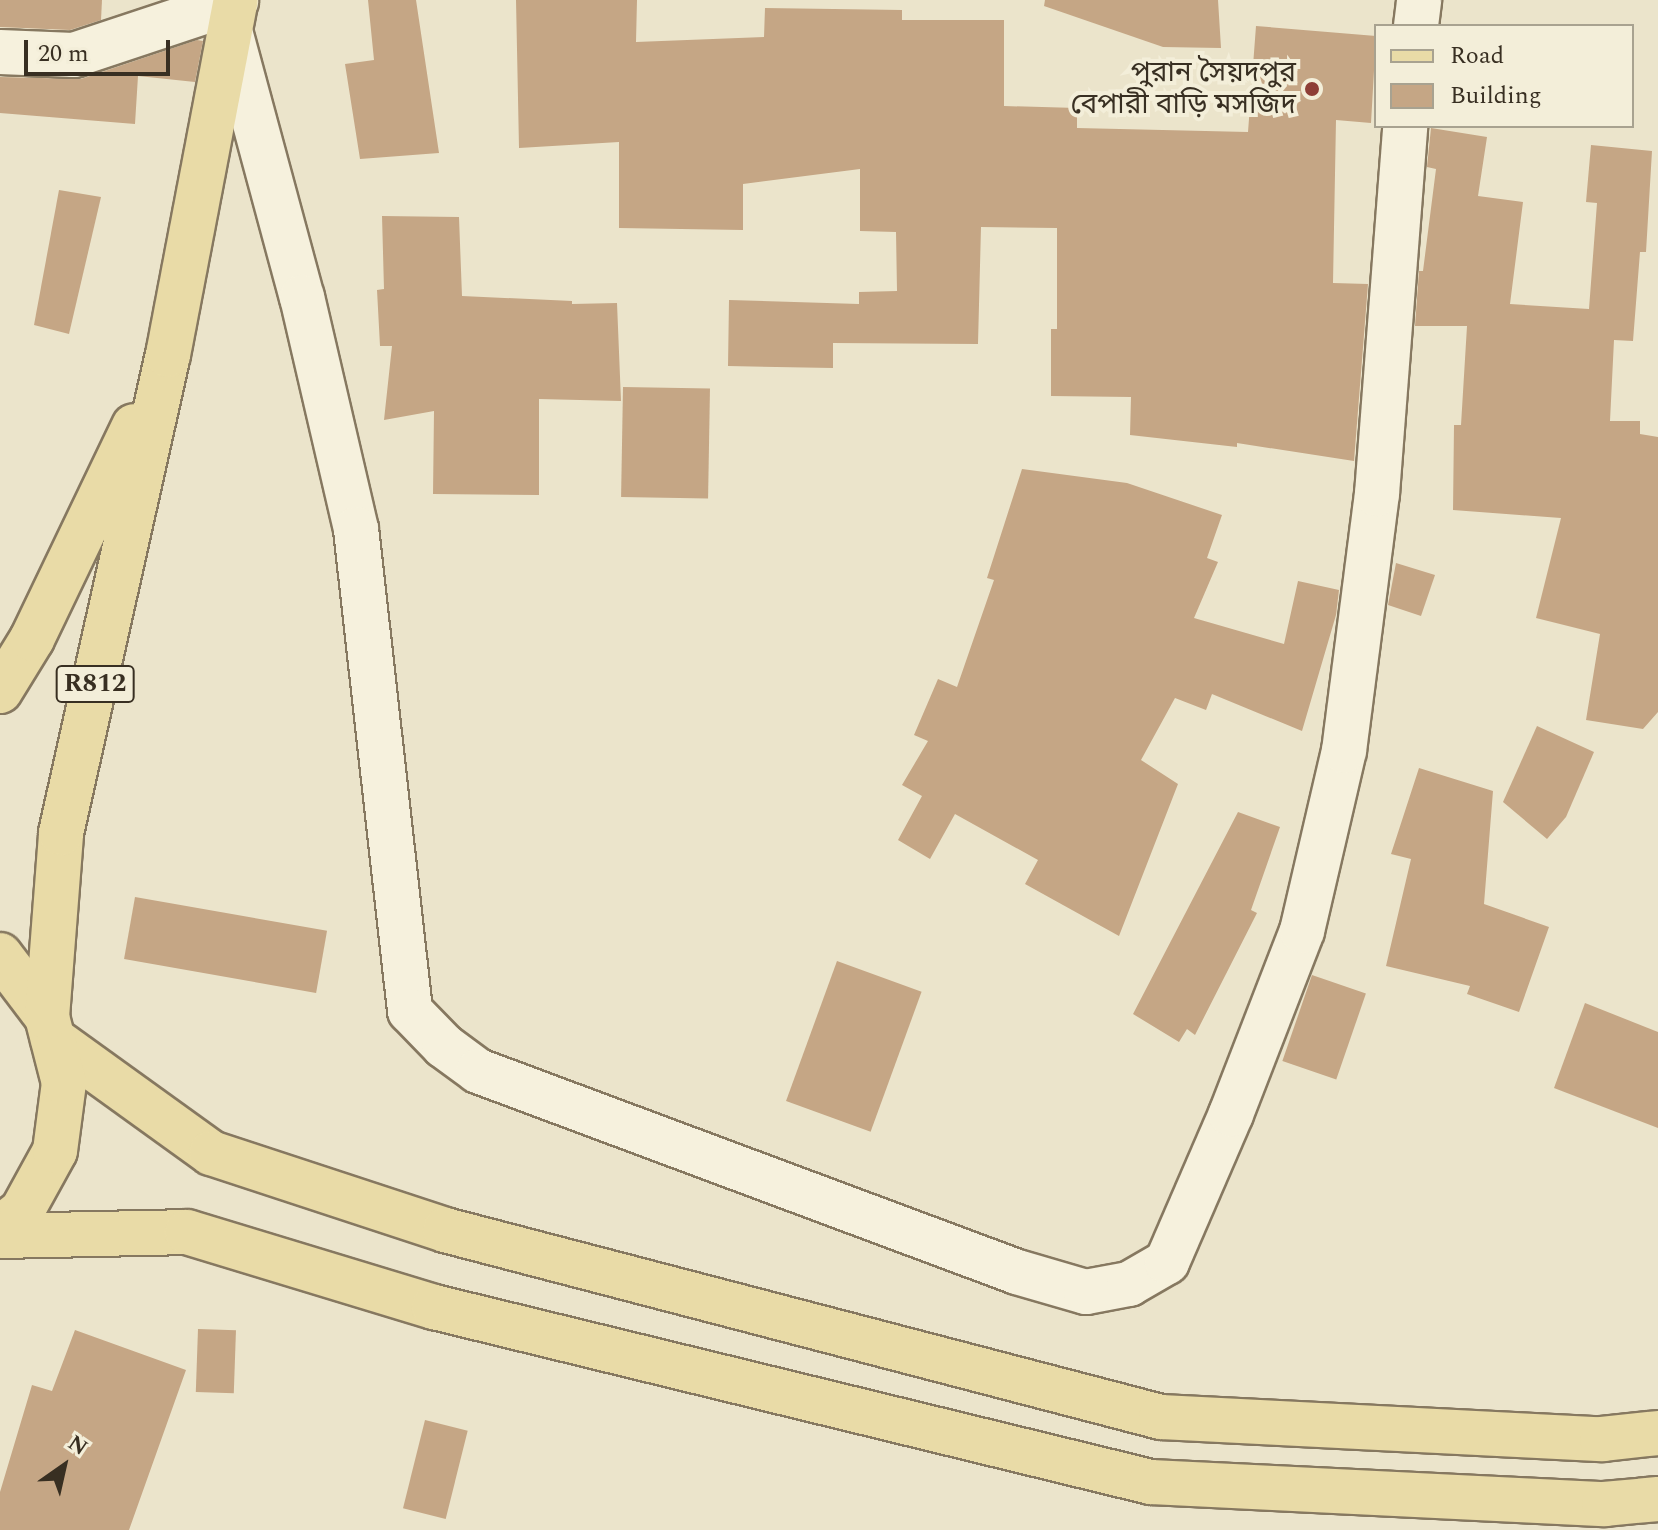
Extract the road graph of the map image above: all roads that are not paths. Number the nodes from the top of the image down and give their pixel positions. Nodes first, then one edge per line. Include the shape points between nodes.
1 (1419, 0) edge
2 (234, 11) edge
3 (1416, 24) edge
4 (0, 52) edge
5 (1405, 128) edge
6 (168, 355) junction
7 (0, 691) edge
8 (0, 955) edge
9 (50, 1028) junction
10 (0, 1228) edge
11 (0, 1236) edge
12 (1658, 1433) edge
13 (1658, 1499) edge

1 - 3 street
2 - 4 street via 74,55
2 - 5 street via 356,529 410,1011 478,1071 1017,1272 1086,1292 1129,1284 1167,1262 1302,931 1344,751 1377,494
2 - 6 main road, R812
6 - 7 main road, R812 via 32,639
6 - 9 main road, R812 via 61,833
8 - 9 main road, R812
9 - 10 main road, R812 via 64,1083 55,1151 22,1211
9 - 12 main road via 211,1153 445,1230 1161,1417 1602,1439
11 - 13 main road via 187,1232 434,1307 1151,1482 1604,1504

